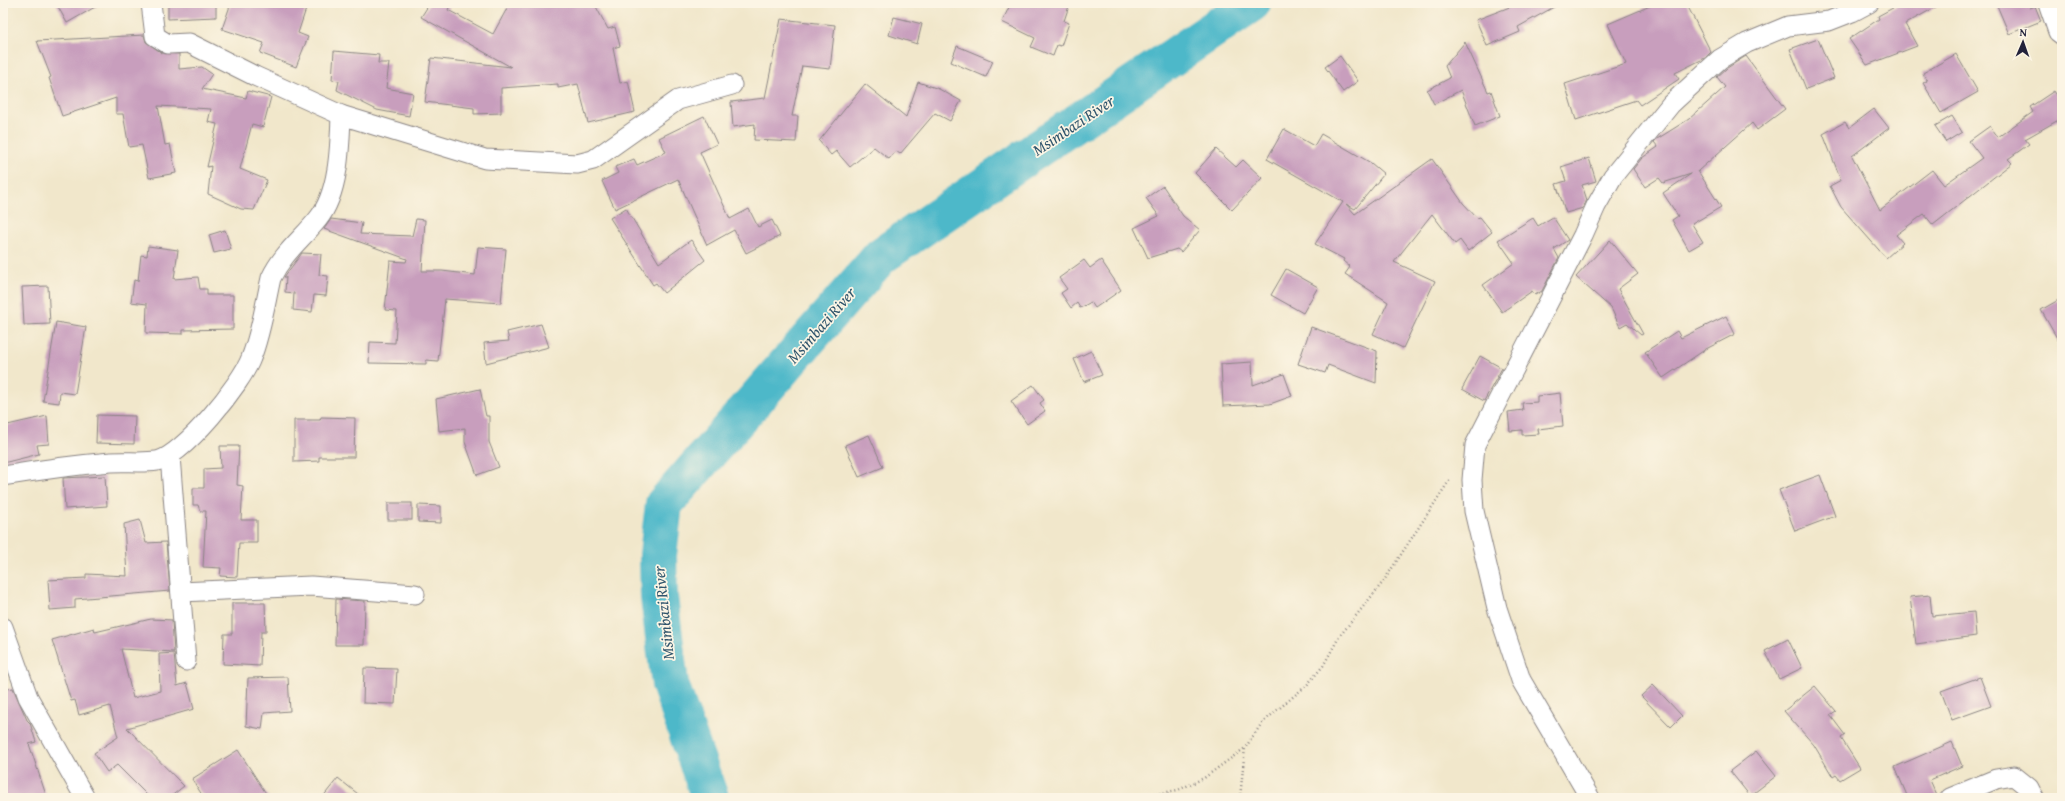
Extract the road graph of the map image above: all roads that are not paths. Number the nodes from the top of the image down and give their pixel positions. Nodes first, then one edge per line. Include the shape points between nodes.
1 (151, 3) edge
2 (1868, 3) edge
3 (2048, 3) edge
4 (2062, 35) edge
5 (732, 85) dead end
6 (341, 115) junction
7 (170, 456) junction
8 (3, 476) edge
9 (181, 592) junction
10 (415, 594) dead end
11 (3, 627) edge
12 (186, 660) dead end
13 (85, 798) edge
14 (1590, 798) edge
15 (1950, 798) edge
16 (2034, 798) edge

1 - 6 street via 155,36 168,44 189,43
2 - 14 street via 1829,21 1788,26 1747,43 1720,59 1671,104 1613,176 1602,194 1475,445 1472,480 1474,511 1497,608 1521,680
3 - 4 street via 2058,32
5 - 6 street via 678,100 605,152 592,160 577,164 485,159
6 - 7 street via 335,176 325,209 274,270 251,359 233,389 210,418
7 - 8 street via 157,461 48,468
7 - 9 street
9 - 10 street via 311,586
9 - 12 street
11 - 13 street via 28,697
15 - 16 street via 1996,779 2014,776 2029,788

